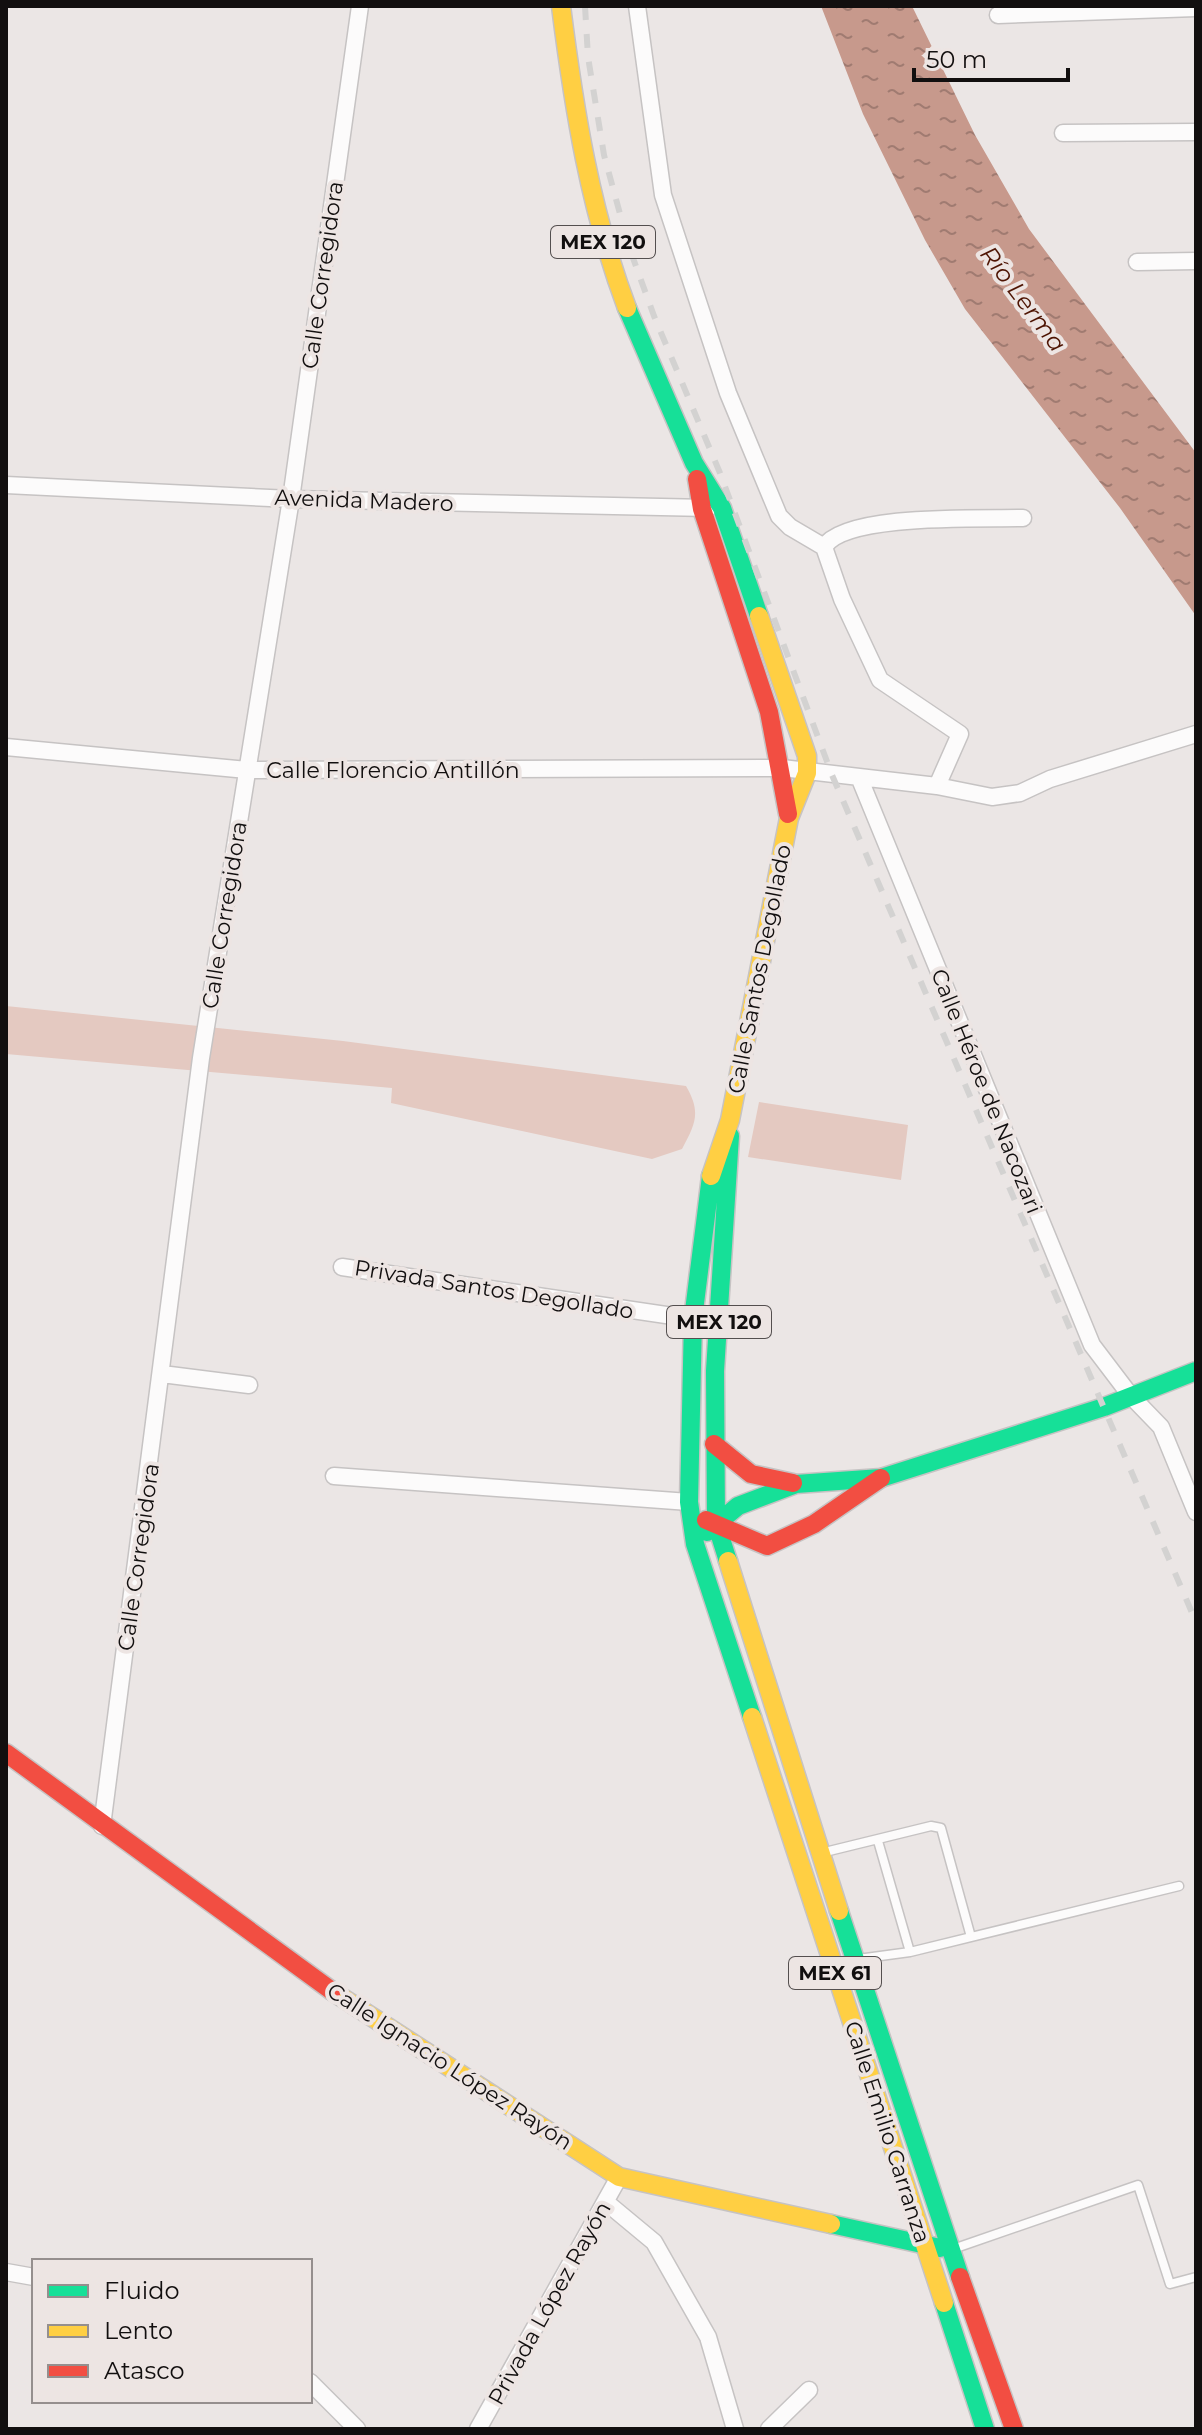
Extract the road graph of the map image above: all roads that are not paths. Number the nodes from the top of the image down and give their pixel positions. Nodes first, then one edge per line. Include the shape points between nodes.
1 (360, 6) edge
2 (561, 6) edge
3 (637, 6) edge
4 (1196, 8) edge
5 (998, 15) dead end
6 (1196, 132) edge
7 (1063, 133) dead end
8 (1196, 261) edge
9 (1137, 262) dead end
10 (694, 463) junction
11 (6, 485) edge
12 (291, 499) junction
13 (722, 508) junction
14 (702, 509) junction
15 (1023, 518) dead end
16 (824, 547) junction
17 (1196, 734) edge
18 (6, 747) edge
19 (782, 768) junction
20 (247, 770) junction
21 (807, 773) junction
22 (859, 777) junction
23 (937, 786) junction
24 (789, 818) junction
25 (730, 1120) junction
26 (342, 1267) dead end
27 (693, 1319) junction
28 (1196, 1371) edge
29 (162, 1374) junction
30 (249, 1385) dead end
31 (1130, 1395) junction
32 (714, 1444) junction
33 (334, 1476) dead end
34 (881, 1478) junction
35 (796, 1484) junction
36 (690, 1509) junction
37 (1196, 1512) edge
38 (716, 1523) junction
39 (695, 1544) junction
40 (767, 1546) junction
41 (737, 1591) junction
42 (6, 1753) edge
43 (102, 1826) junction
44 (878, 1841) junction
45 (820, 1852) junction
46 (1179, 1886) dead end
47 (971, 1937) junction
48 (910, 1952) junction
49 (854, 1960) junction
50 (619, 2177) junction
51 (607, 2203) junction
52 (925, 2246) junction
53 (953, 2249) junction
54 (6, 2272) edge
55 (32, 2277) edge
56 (1196, 2277) edge
57 (312, 2384) edge
58 (809, 2390) dead end
59 (357, 2429) edge
60 (478, 2429) edge
61 (735, 2429) edge
62 (769, 2429) edge
63 (985, 2429) edge
64 (1014, 2429) edge

1 - 12 street, Calle Corregidora
2 - 10 main road, MEX 120 via 580,142 606,252 647,361
3 - 16 street via 663,195 728,393 779,516
4 - 5 street
6 - 7 street
8 - 9 street
10 - 13 main road, MEX 120
10 - 14 main road, MEX 120
11 - 12 street, Avenida Madero
12 - 14 street, Avenida Madero
12 - 20 street, Calle Corregidora
13 - 14 street, Avenida Madero
13 - 21 main road, MEX 120 via 803,739
14 - 19 main road, MEX 120 via 769,712
15 - 16 street via 893,522 844,530
16 - 23 street via 880,680 960,734
17 - 23 street, Calle Florencio Antillón via 1020,793 992,797
18 - 20 street, Calle Florencio Antillón
19 - 20 street, Calle Florencio Antillón
19 - 21 street, Calle Florencio Antillón
19 - 24 main road, Calle Santos Degollado / MEX 120
20 - 29 street, Calle Corregidora via 201,1058
21 - 22 street, Calle Florencio Antillón
21 - 24 main road, Calle Santos Degollado / MEX 120
22 - 23 street, Calle Florencio Antillón
22 - 31 street, Calle Héroe de Nacozari via 1092,1345
24 - 25 main road, Calle Santos Degollado / MEX 120
25 - 27 main road, Calle Santos Degollado / MEX 120 via 712,1167
25 - 32 main road, Calle Santos Degollado / MEX 120
26 - 27 street, Privada Santos Degollado
27 - 36 main road, Calle Santos Degollado / MEX 120
28 - 31 main road
29 - 30 street
29 - 43 street, Calle Corregidora
31 - 34 main road
31 - 37 street, Calle Héroe de Nacozari via 1161,1427
32 - 35 main road via 751,1474
32 - 38 main road, Calle Santos Degollado / MEX 120
33 - 36 street
34 - 35 main road
34 - 40 main road via 814,1524
35 - 38 main road via 738,1506
36 - 38 main road
36 - 39 main road, Calle Emilio Carranza / MEX 61
38 - 39 main road
38 - 40 main road
38 - 41 main road, Calle Emilio Carranza / MEX 61
39 - 52 main road, Calle Emilio Carranza / MEX 61
40 - 41 main road via 741,1575
41 - 45 main road, Calle Emilio Carranza / MEX 61
42 - 43 main road, Calle Ignacio López Rayón
43 - 50 main road, Calle Ignacio López Rayón via 342,1998
44 - 45 lane
44 - 47 lane via 941,1828
44 - 48 lane
45 - 49 main road, Calle Emilio Carranza / MEX 61
46 - 47 lane
47 - 48 lane
48 - 49 lane
49 - 53 main road, Calle Emilio Carranza / MEX 61
50 - 51 street, Privada López Rayón
50 - 52 main road, Calle Ignacio López Rayón
51 - 60 street, Privada López Rayón
51 - 61 street via 654,2242 708,2337
52 - 53 main road, Calle Ignacio López Rayón
52 - 63 main road, Calle Emilio Carranza / MEX 61
53 - 56 lane via 1138,2185 1170,2284
53 - 64 main road, Calle Emilio Carranza / MEX 61
54 - 55 street
57 - 59 street
58 - 62 street

